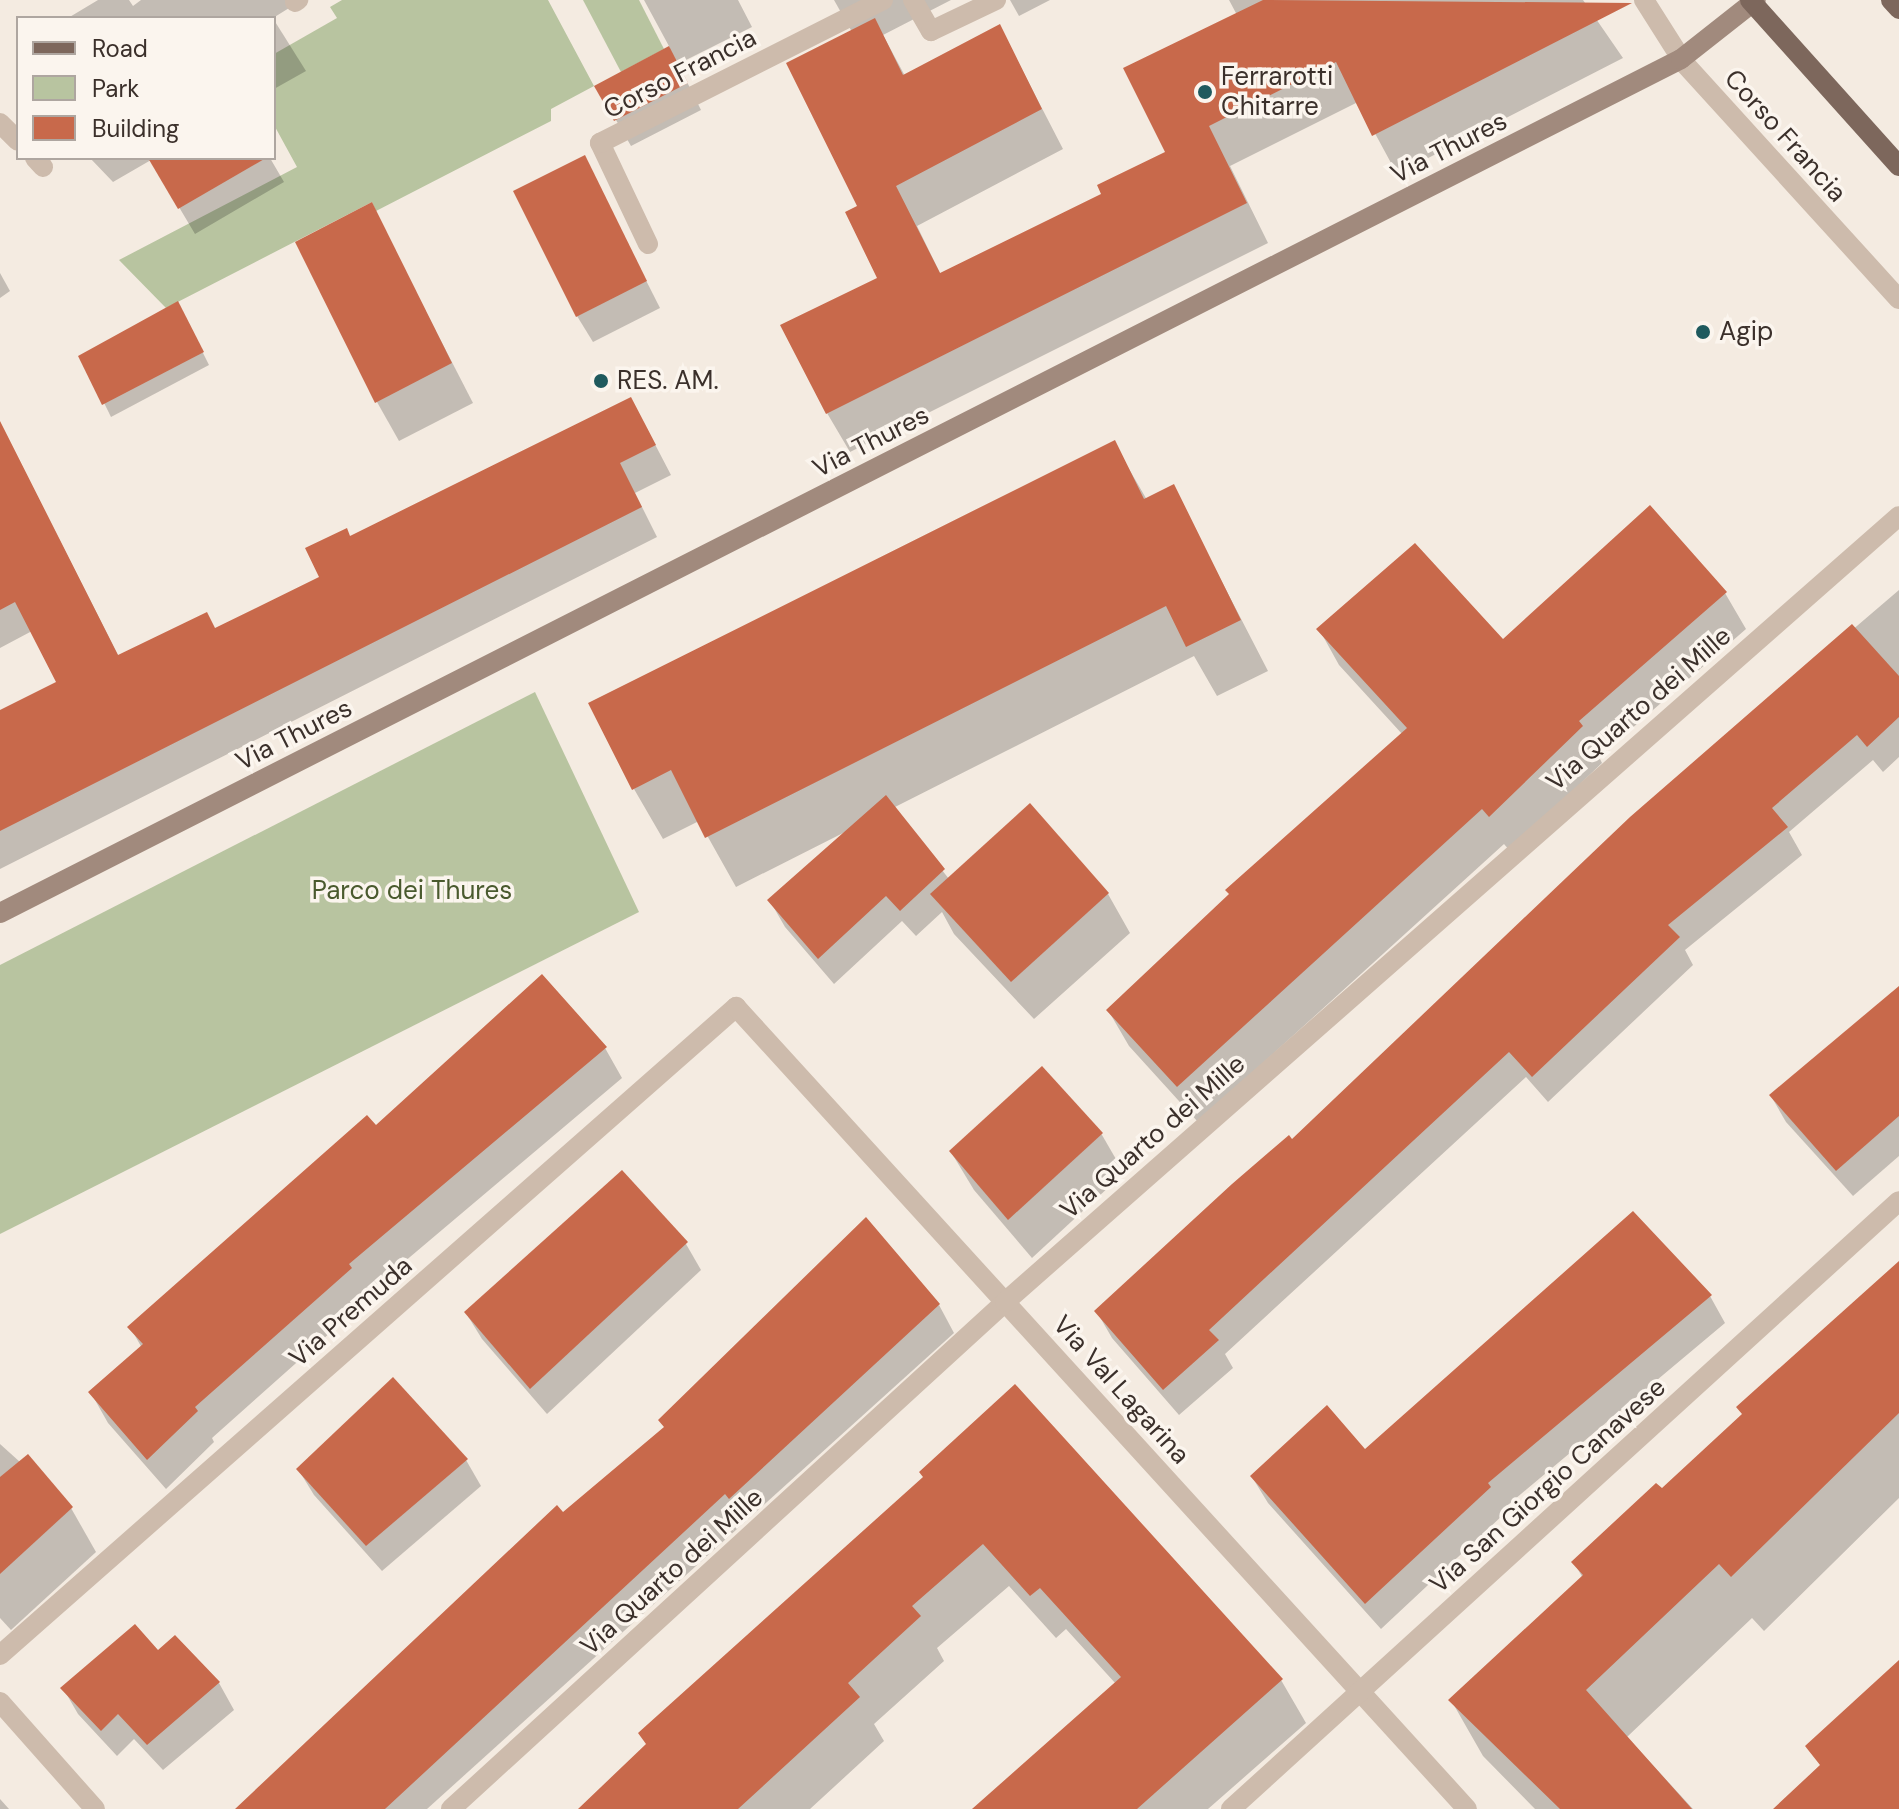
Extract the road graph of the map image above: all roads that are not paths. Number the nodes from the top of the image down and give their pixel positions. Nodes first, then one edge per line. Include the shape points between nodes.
1 (883, 0) edge
2 (913, 0) edge
3 (996, 0) edge
4 (1644, 0) edge
5 (1891, 0) edge
6 (1753, 1) edge
7 (1899, 9) edge
8 (1681, 59) junction
9 (0, 123) edge
10 (16, 139) edge
11 (1899, 166) edge
12 (648, 244) dead end
13 (1899, 299) edge
14 (1899, 516) edge
15 (0, 913) edge
16 (736, 1007) joint
17 (1899, 1201) edge
18 (1005, 1302) junction
19 (0, 1655) edge
20 (1360, 1692) junction
21 (0, 1702) edge
22 (95, 1809) edge
23 (451, 1809) edge
24 (1231, 1809) edge
25 (1467, 1809) edge

1 - 12 street, Corso Francia via 600,143
2 - 3 street via 931,31
4 - 8 street, Corso Francia
5 - 7 main road
6 - 8 street, Via Thures
6 - 11 main road
8 - 13 street, Corso Francia
8 - 15 street, Via Thures
9 - 10 street
14 - 18 street, Via Quarto dei Mille
16 - 18 street, Via Val Lagarina
16 - 19 street, Via Premuda
17 - 20 street, Via San Giorgio Canavese
18 - 20 street, Via Val Lagarina
18 - 23 street, Via Quarto dei Mille
20 - 24 street, Via San Giorgio Canavese
20 - 25 street, Via Val Lagarina
21 - 22 street

